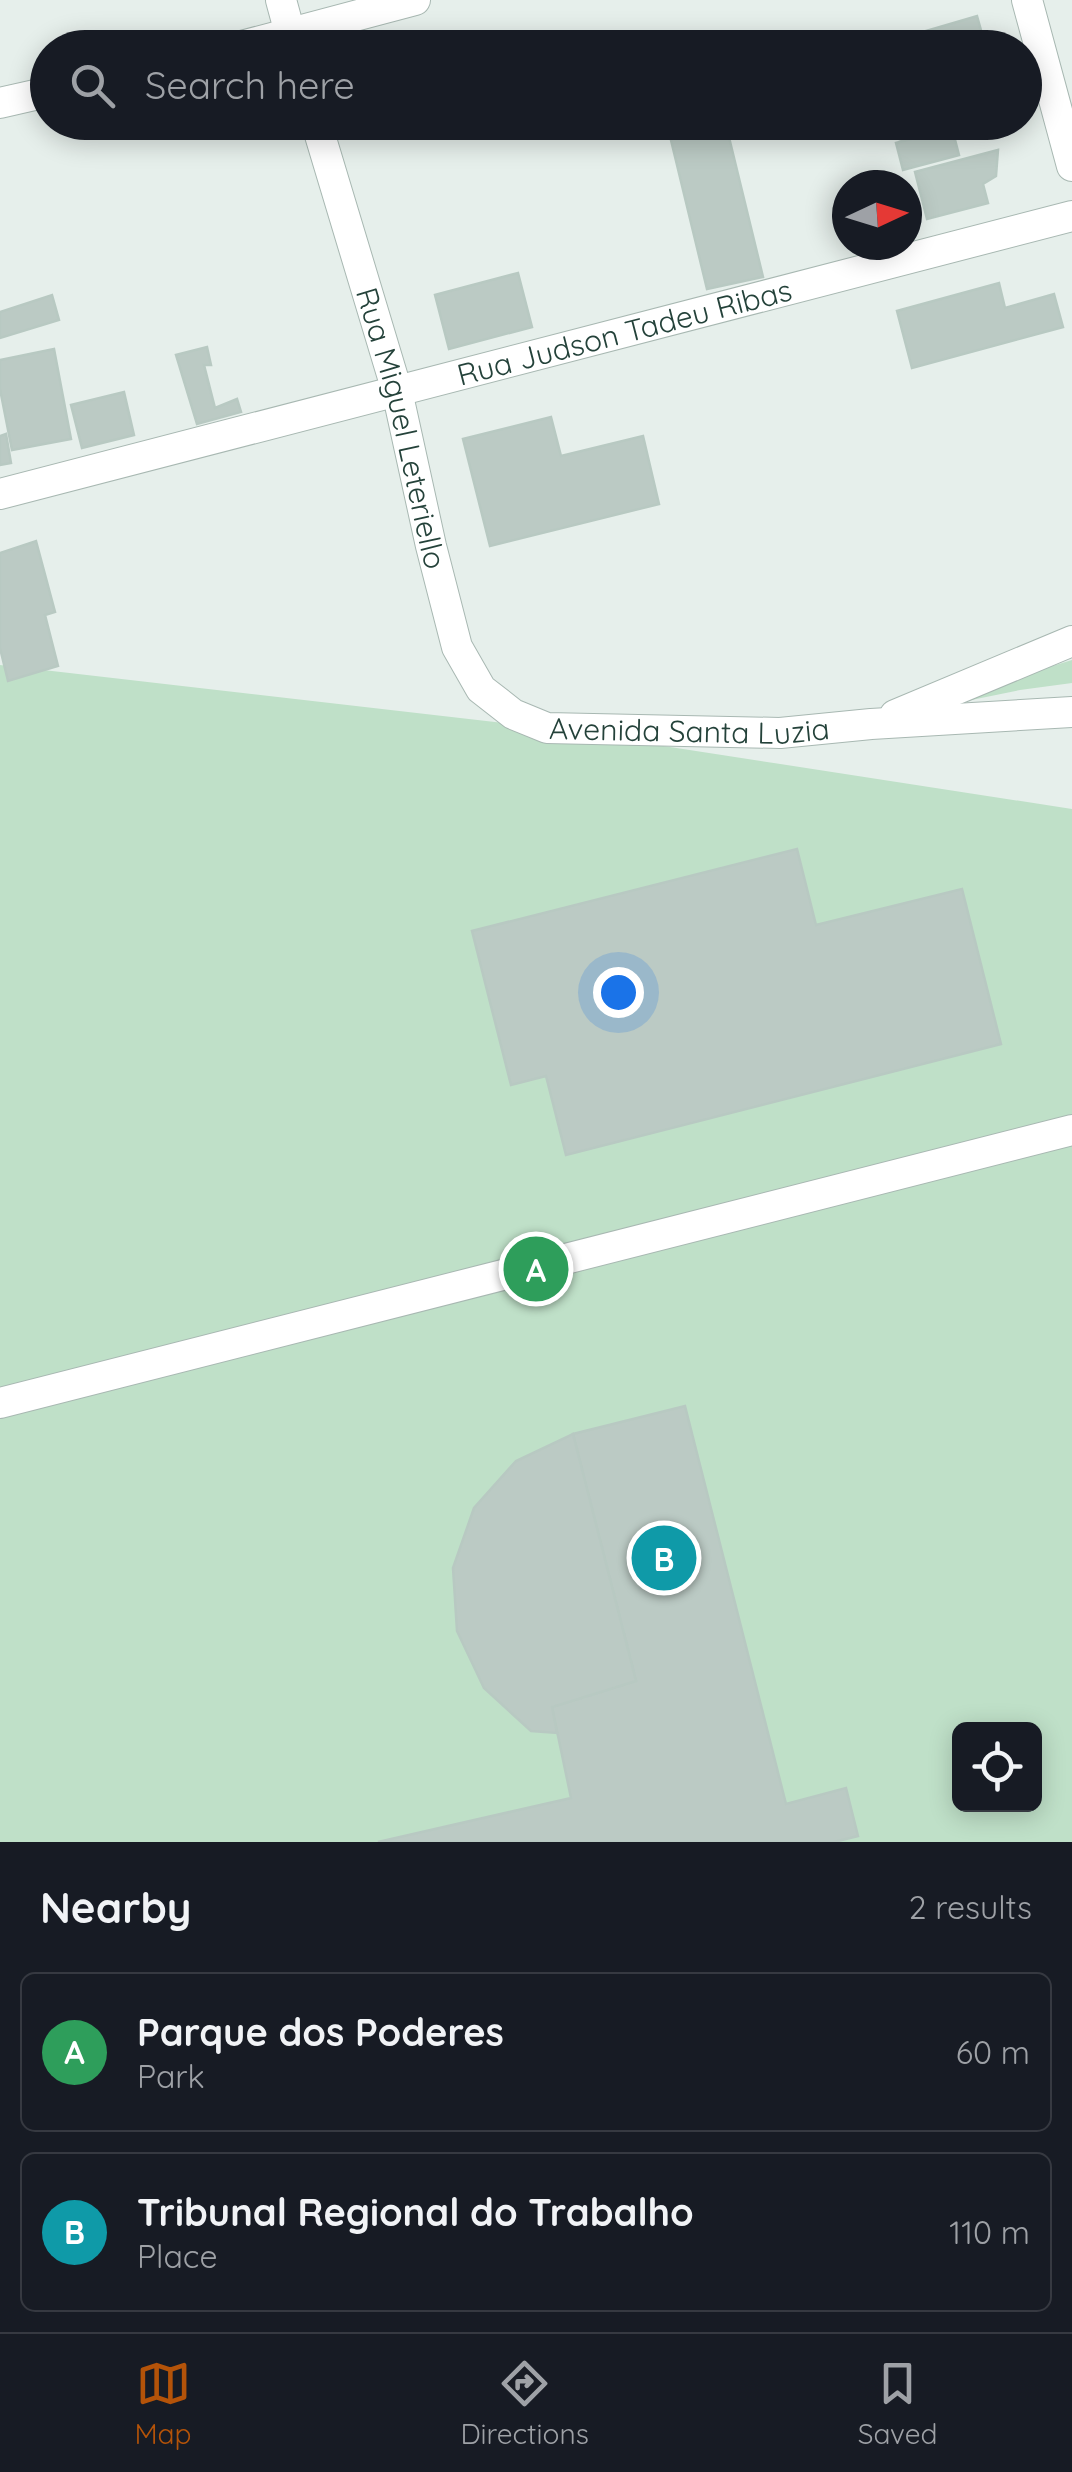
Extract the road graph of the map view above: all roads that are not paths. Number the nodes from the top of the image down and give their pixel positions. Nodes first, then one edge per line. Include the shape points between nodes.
1 (281, 0) edge
2 (415, 0) edge
3 (1027, 0) edge
4 (289, 30) edge
5 (325, 30) edge
6 (1035, 30) edge
7 (1042, 55) edge
8 (30, 96) edge
9 (0, 103) edge
10 (321, 140) edge
11 (1072, 166) edge
12 (1072, 216) edge
13 (397, 390) junction
14 (0, 494) edge
15 (1072, 641) edge
16 (1072, 712) edge
17 (513, 714) joint
18 (871, 724) junction
19 (1072, 1130) edge
20 (0, 1403) edge

1 - 4 street
2 - 5 street
3 - 6 street
7 - 11 street
8 - 9 street
10 - 13 street, Rua Miguel Leteriello
12 - 13 street, Rua Judson Tadeu Ribas
13 - 14 street, Rua Judson Tadeu Ribas
13 - 17 street, Rua Miguel Leteriello via 457,647 481,688
15 - 18 street, Avenida Santa Luzia
16 - 18 street, Avenida Santa Luzia
17 - 18 street, Avenida Santa Luzia via 547,728 780,734
19 - 20 street

